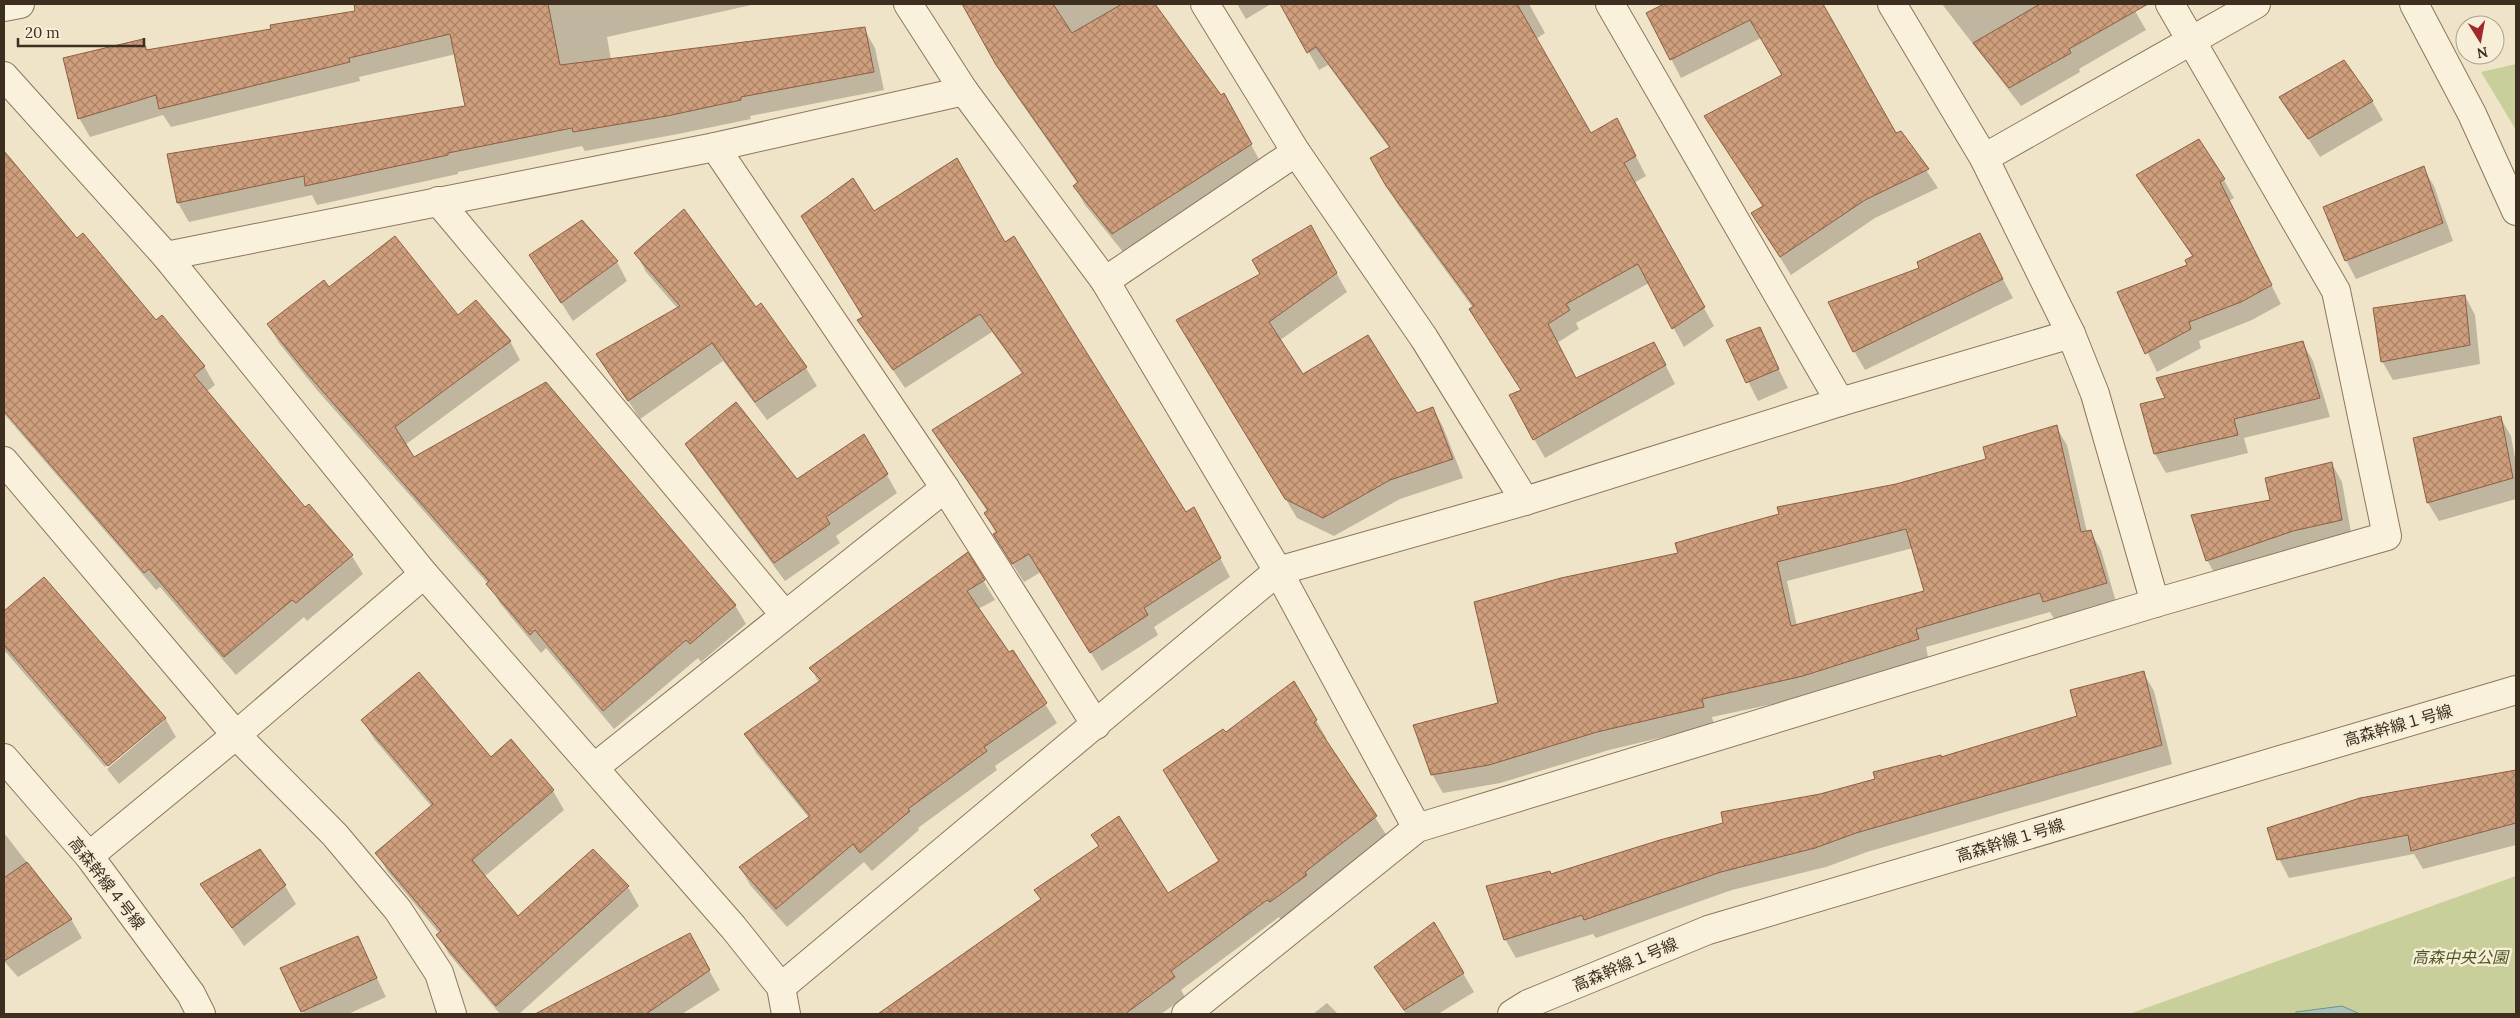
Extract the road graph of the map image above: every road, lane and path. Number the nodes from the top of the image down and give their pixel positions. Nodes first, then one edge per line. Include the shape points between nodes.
1 (20, 4) edge
2 (908, 4) edge
3 (1205, 4) edge
4 (1610, 4) edge
5 (1892, 4) edge
6 (2170, 4) edge
7 (2256, 4) edge
8 (2414, 4) edge
9 (4, 7) edge
10 (2192, 42) junction
11 (4, 76) edge
12 (964, 91) junction
13 (715, 147) junction
14 (1296, 152) junction
15 (1984, 158) junction
16 (438, 202) junction
17 (2516, 212) edge
18 (166, 256) junction
19 (1105, 281) junction
20 (2071, 334) junction
21 (1840, 402) junction
22 (4, 461) edge
23 (945, 488) junction
24 (1525, 501) junction
25 (1278, 571) junction
26 (424, 574) junction
27 (2155, 603) junction
28 (784, 614) junction
29 (2516, 690) edge
30 (1096, 725) junction
31 (236, 735) junction
32 (4, 758) edge
33 (595, 768) junction
34 (1417, 828) junction
35 (89, 856) junction
36 (781, 987) junction
37 (201, 1014) edge
38 (452, 1014) edge
39 (786, 1014) edge
40 (1186, 1014) edge
41 (1512, 1014) edge

1 - 9 street
2 - 12 street
3 - 14 street
4 - 21 street
5 - 15 street
6 - 10 street
7 - 10 street
8 - 17 street via 2472,114
10 - 15 street
10 - 27 street via 2336,291 2387,536
11 - 18 street
12 - 13 street
12 - 19 street
13 - 16 street
13 - 23 street
14 - 19 street
14 - 24 street via 1424,338
15 - 20 street
16 - 18 street
16 - 28 street
18 - 26 street
19 - 25 street
20 - 21 street
20 - 27 street via 2095,394
21 - 24 street
22 - 31 street
23 - 28 street
23 - 30 street
24 - 25 street
25 - 30 street
25 - 34 street
26 - 31 street
26 - 33 street
27 - 34 street
28 - 33 street
29 - 41 street, 高森幹線１号線 via 1708,930 1528,1004
30 - 36 street
31 - 35 street
31 - 38 street via 335,835 398,910 439,974
32 - 35 street, 高森幹線４号線
33 - 36 street
34 - 40 street
35 - 37 street, 高森幹線４号線 via 191,994
36 - 39 street

